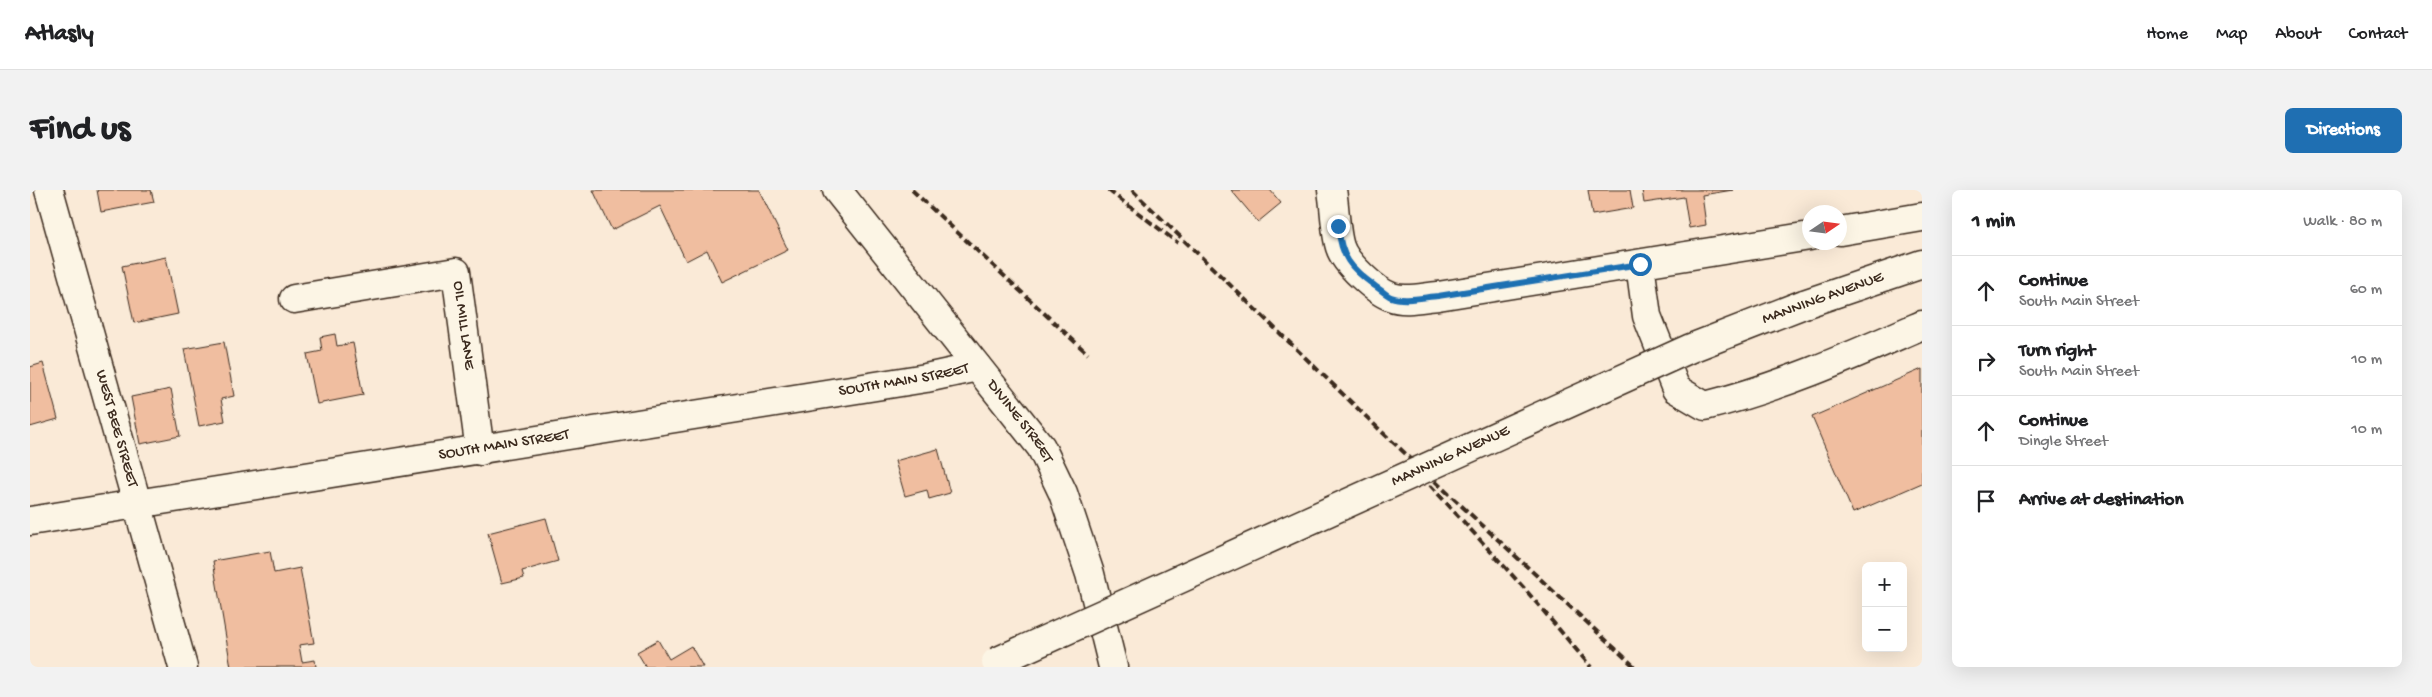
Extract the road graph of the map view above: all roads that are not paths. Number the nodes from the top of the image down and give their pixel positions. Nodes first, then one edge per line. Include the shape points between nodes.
1 (49, 190) edge
2 (837, 190) edge
3 (1332, 190) edge
4 (1922, 217) edge
5 (1847, 230) edge
6 (1802, 237) edge
7 (1640, 264) junction
8 (1922, 264) edge
9 (294, 299) dead end
10 (1922, 325) edge
11 (977, 367) junction
12 (480, 451) junction
13 (136, 504) junction
14 (30, 521) edge
15 (991, 664) edge
16 (183, 667) edge
17 (1113, 667) edge

1 - 13 street, WEST BEE STREET
2 - 11 street, DIVINE STREET
3 - 7 street via 1340,248 1348,263 1392,297 1407,299
4 - 5 street
6 - 7 street
7 - 10 street via 1648,316 1676,389 1705,406 1823,368
8 - 15 street, MANNING AVENUE, bridge via 1804,304 1691,348
9 - 12 street, OIL MILL LANE via 456,272
11 - 12 street, SOUTH MAIN STREET
11 - 17 street, DIVINE STREET via 1041,447 1063,492 1090,574
12 - 13 street, SOUTH MAIN STREET
13 - 14 street, SOUTH MAIN STREET
13 - 16 street, WEST BEE STREET

